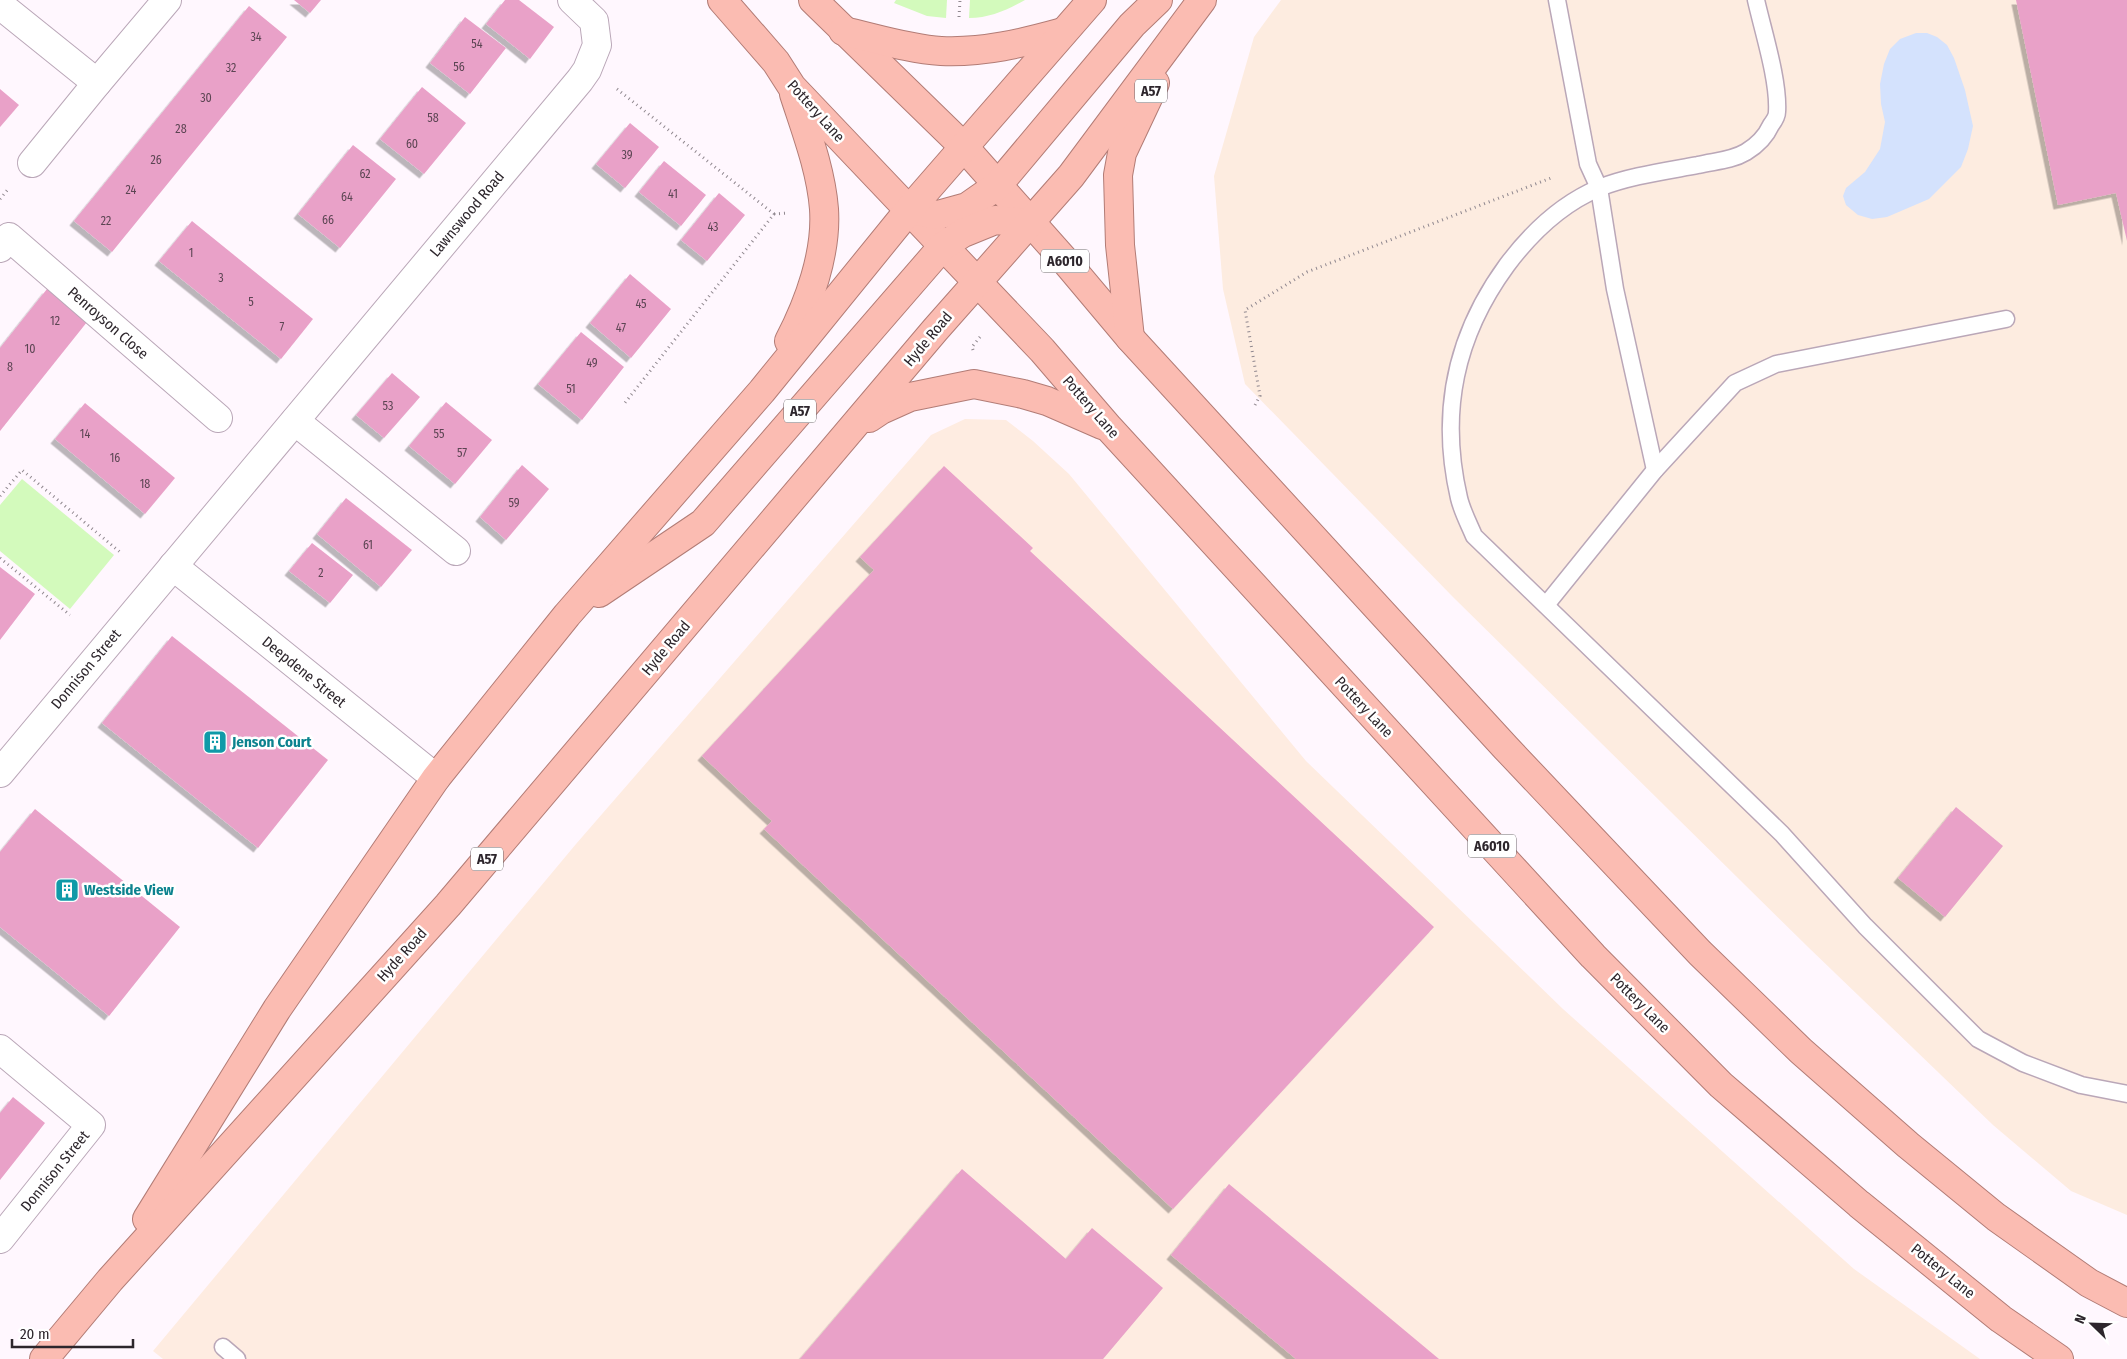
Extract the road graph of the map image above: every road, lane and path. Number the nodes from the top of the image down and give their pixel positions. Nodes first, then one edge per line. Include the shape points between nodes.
1 (167, 0) edge
2 (572, 0) edge
3 (722, 0) edge
4 (813, 0) edge
5 (1092, 0) edge
6 (1158, 0) edge
7 (1203, 0) edge
8 (1557, 0) edge
9 (1756, 0) edge
10 (0, 5) edge
11 (843, 31) junction
12 (1063, 32) junction
13 (98, 83) junction
14 (616, 87) dead end
15 (792, 87) junction
16 (964, 147) junction
17 (32, 163) dead end
18 (1588, 164) junction
19 (997, 186) junction
20 (9, 188) dead end
21 (1599, 188) junction
22 (0, 200) edge
23 (909, 210) junction
24 (794, 212) dead end
25 (774, 214) junction
26 (1030, 223) junction
27 (943, 246) junction
28 (0, 248) edge
29 (978, 282) junction
30 (2006, 319) dead end
31 (983, 333) dead end
32 (1130, 338) junction
33 (974, 352) dead end
34 (762, 391) junction
35 (624, 404) dead end
36 (1255, 404) dead end
37 (218, 418) dead end
38 (295, 421) junction
39 (1109, 428) junction
40 (853, 429) junction
41 (1654, 470) junction
42 (0, 496) edge
43 (456, 550) dead end
44 (120, 552) dead end
45 (0, 558) edge
46 (173, 566) junction
47 (1546, 605) junction
48 (70, 615) dead end
49 (567, 615) junction
50 (0, 774) edge
51 (436, 778) junction
52 (0, 1049) edge
53 (2127, 1094) edge
54 (0, 1239) edge
55 (110, 1280) junction
56 (2127, 1302) edge
57 (223, 1347) dead end
58 (44, 1359) edge
59 (237, 1359) edge
60 (2059, 1359) edge

1 - 13 street
2 - 38 street, Lawnswood Road via 594,21 597,45 587,70
3 - 15 highway, Pottery Lane / A6010 via 776,62
4 - 11 highway, A6010
5 - 12 highway, Hyde Road / A57
6 - 19 highway via 1132,25
7 - 26 highway, Hyde Road / A57 via 1071,176
7 - 32 highway, A57 via 1152,89 1122,153 1118,175 1118,217
8 - 18 lane
9 - 21 lane via 1775,86 1777,113 1760,142 1745,153 1725,160
10 - 13 street
11 - 12 highway via 948,51 997,48
11 - 16 highway, A6010
12 - 16 highway, Hyde Road / A57
13 - 17 street
14 - 25 path
15 - 23 highway, Pottery Lane / A6010
15 - 34 highway, A57 via 814,158 824,209 823,233 816,274 804,312
16 - 19 highway, A6010
16 - 23 highway, Hyde Road / A57
18 - 21 lane
18 - 36 path via 1307,272 1244,310 1260,396
19 - 23 highway via 967,207 938,215
19 - 26 highway, A6010
20 - 22 path
21 - 41 lane via 1615,289
21 - 47 lane via 1550,218 1526,240 1474,317 1454,381 1451,435 1454,467 1459,499 1474,536
23 - 27 highway, Pottery Lane / A6010
23 - 34 highway, Hyde Road / A57
24 - 25 path
25 - 35 path
26 - 27 highway, A57 via 995,220 963,233
26 - 29 highway, Hyde Road / A57
26 - 32 highway, A6010
27 - 29 highway, Pottery Lane / A6010
27 - 49 highway, A57 via 703,523
28 - 37 street, Penroyson Close via 9,237
29 - 39 highway, Pottery Lane / A6010
29 - 40 highway, Hyde Road / A57
30 - 41 lane via 1776,364 1735,383
31 - 33 path via 972,347
32 - 56 highway, A6010 via 1700,954 1801,1051 1996,1217 2089,1283
34 - 49 highway, Hyde Road / A57
38 - 43 street
38 - 46 street, Lawnswood Road
39 - 40 highway via 1047,401 974,384 910,397 881,410
39 - 60 highway, Pottery Lane / A6010 via 1593,956 1721,1086 2001,1319
40 - 55 highway, Hyde Road / A57 via 448,905
41 - 47 lane
42 - 44 path via 22,470
45 - 48 path
46 - 50 street, Donnison Street
46 - 51 street, Deepdene Street
47 - 53 lane via 1782,834 1865,926 1978,1039 2023,1064 2081,1085
49 - 51 highway, Hyde Road / A57
51 - 55 highway, Hyde Road / A57 via 277,1009
52 - 54 street, Donnison Street via 91,1126
55 - 58 highway, Hyde Road / A57
57 - 59 lane

